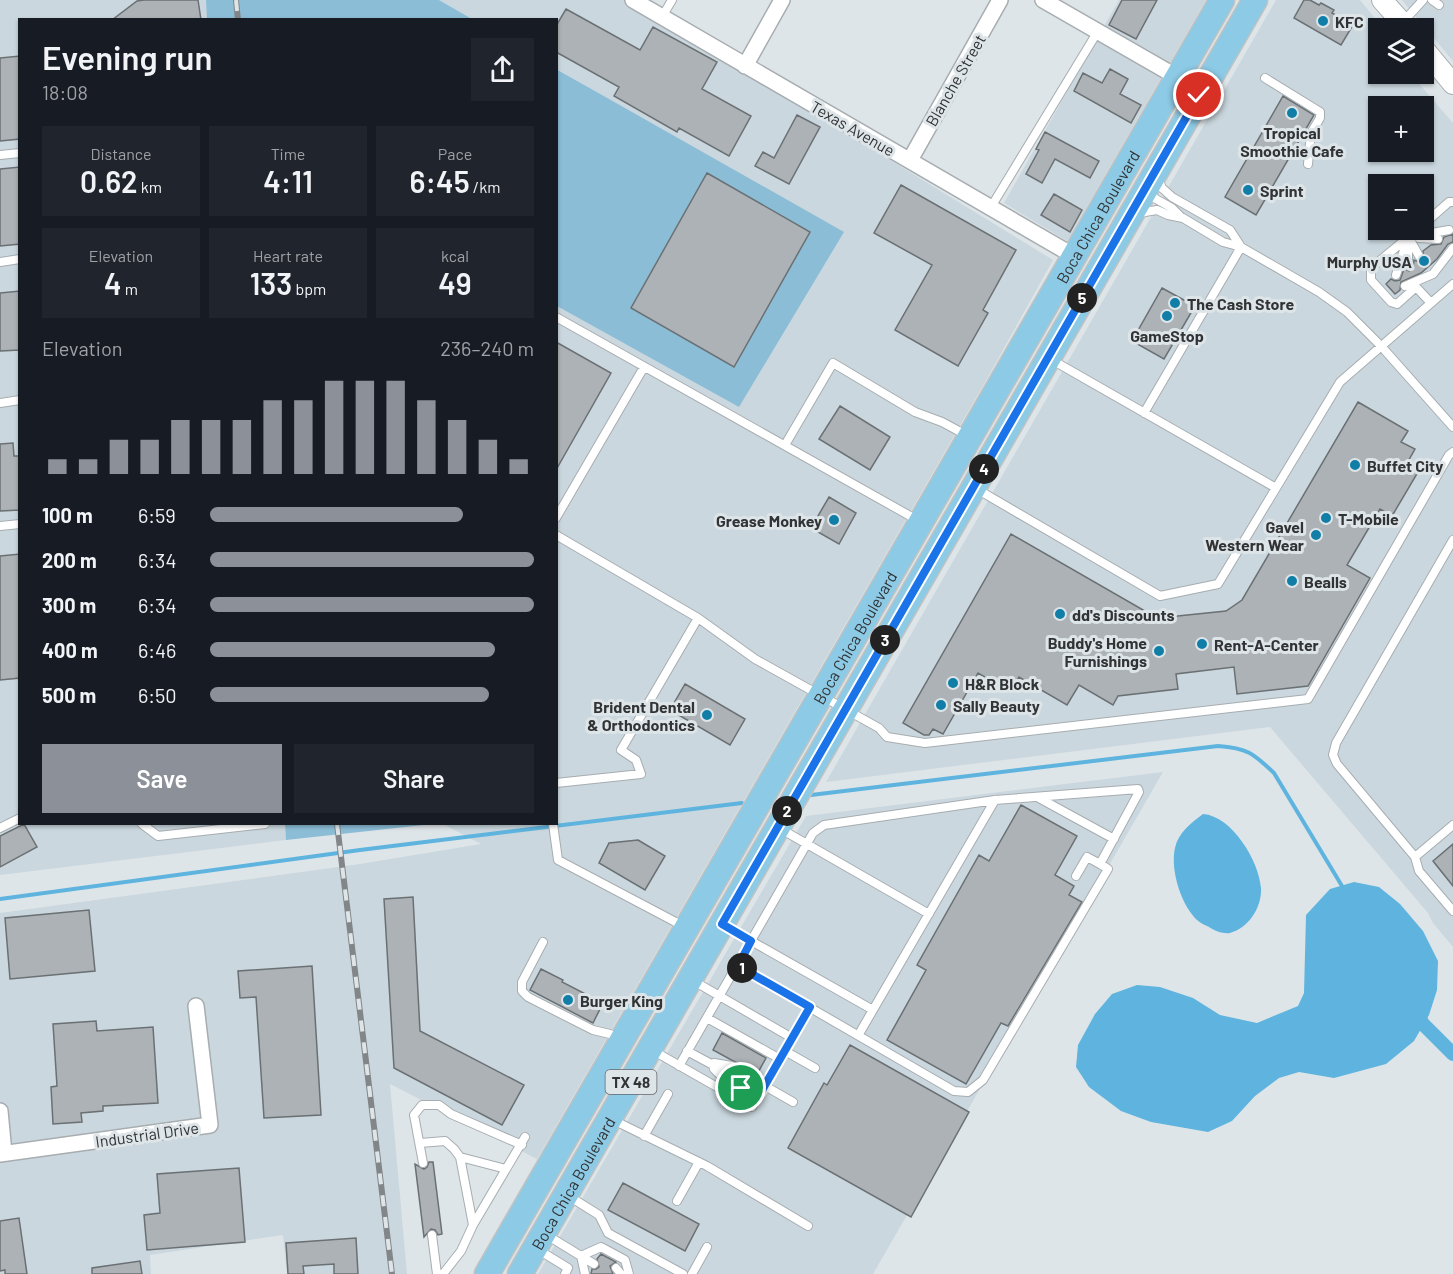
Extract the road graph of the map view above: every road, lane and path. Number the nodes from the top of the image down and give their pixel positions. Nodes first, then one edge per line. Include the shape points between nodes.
1 (633, 0) edge
2 (672, 0) edge
3 (782, 0) edge
4 (1000, 0) edge
5 (1043, 0) edge
6 (1222, 0) edge
7 (1255, 0) edge
8 (1383, 0) edge
9 (1423, 0) edge
10 (662, 17) junction
11 (1398, 18) edge
12 (1410, 18) edge
13 (1098, 31) junction
14 (1434, 59) edge
15 (746, 66) junction
16 (1449, 75) edge
17 (1177, 77) junction
18 (1265, 78) dead end
19 (18, 153) edge
20 (0, 155) edge
21 (909, 160) junction
22 (1308, 164) dead end
23 (1149, 181) junction
24 (1453, 202) edge
25 (991, 207) junction
26 (1434, 215) edge
27 (1183, 218) junction
28 (1122, 228) junction
29 (1449, 230) dead end
30 (1434, 233) edge
31 (1434, 239) edge
32 (1438, 239) dead end
33 (1405, 240) edge
34 (1408, 240) edge
35 (1409, 240) edge
36 (1411, 240) edge
37 (1240, 247) junction
38 (1451, 252) edge
39 (1074, 256) junction
40 (1419, 256) dead end
41 (18, 259) edge
42 (0, 261) edge
43 (1408, 265) dead end
44 (1430, 270) junction
45 (1396, 275) dead end
46 (1416, 276) dead end
47 (1453, 284) edge
48 (1405, 286) dead end
49 (1416, 287) junction
50 (1431, 303) junction
51 (558, 318) edge
52 (1381, 346) junction
53 (1048, 358) junction
54 (644, 367) junction
55 (18, 400) edge
56 (0, 403) edge
57 (1144, 413) junction
58 (1453, 427) edge
59 (969, 437) junction
60 (785, 445) junction
61 (1453, 452) edge
62 (973, 487) junction
63 (1276, 488) junction
64 (558, 515) edge
65 (921, 522) junction
66 (18, 524) edge
67 (0, 526) edge
68 (558, 537) edge
69 (1453, 540) edge
70 (698, 618) junction
71 (820, 695) junction
72 (845, 709) junction
73 (558, 783) edge
74 (1037, 797) junction
75 (995, 801) junction
76 (18, 819) edge
77 (143, 825) edge
78 (256, 825) edge
79 (553, 825) edge
80 (1453, 825) edge
81 (778, 827) junction
82 (0, 828) edge
83 (1114, 839) junction
84 (807, 844) junction
85 (1415, 857) junction
86 (1100, 864) junction
87 (1076, 876) dead end
88 (1453, 911) edge
89 (929, 914) junction
90 (722, 924) junction
91 (686, 928) junction
92 (751, 941) junction
93 (543, 942) dead end
94 (738, 966) junction
95 (690, 980) junction
96 (720, 996) junction
97 (196, 1006) dead end
98 (810, 1007) junction
99 (873, 1010) junction
100 (707, 1018) junction
101 (859, 1034) junction
102 (792, 1038) junction
103 (622, 1041) junction
104 (650, 1049) junction
105 (687, 1051) junction
106 (785, 1051) junction
107 (780, 1059) junction
108 (706, 1061) junction
109 (679, 1066) junction
110 (815, 1068) dead end
111 (763, 1089) junction
112 (668, 1094) dead end
113 (794, 1102) dead end
114 (0, 1111) edge
115 (610, 1119) junction
116 (644, 1136) junction
117 (420, 1143) junction
118 (2, 1154) edge
119 (460, 1157) junction
120 (699, 1162) junction
121 (423, 1163) dead end
122 (506, 1169) junction
123 (566, 1194) junction
124 (677, 1201) dead end
125 (473, 1225) junction
126 (808, 1226) dead end
127 (432, 1235) dead end
128 (539, 1241) junction
129 (707, 1247) dead end
130 (581, 1256) junction
131 (596, 1261) dead end
132 (566, 1271) edge
133 (588, 1273) edge
134 (437, 1274) edge
135 (443, 1274) edge
136 (487, 1274) edge
137 (520, 1274) edge
138 (628, 1274) edge
139 (683, 1274) edge
140 (692, 1274) edge

1 - 10 street, Texas Avenue
2 - 10 lane
3 - 15 street
4 - 21 street, Blanche Street
5 - 13 street
6 - 17 main road, Boca Chica Boulevard / TX 48
7 - 23 main road, Boca Chica Boulevard / TX 48
8 - 11 street
9 - 12 lane
10 - 15 street, Texas Avenue
13 - 17 street
13 - 25 lane
14 - 16 street
15 - 21 street, Texas Avenue
17 - 39 main road, Boca Chica Boulevard / TX 48
18 - 22 lane via 1320,111 1311,132
19 - 20 lane
21 - 25 street, Texas Avenue
23 - 27 lane
23 - 28 main road, Boca Chica Boulevard / TX 48
23 - 37 lane via 1230,230
24 - 26 lane
25 - 39 street, Texas Avenue
27 - 28 lane via 1157,210 1140,212
27 - 37 lane via 1223,242
28 - 53 main road, Boca Chica Boulevard / TX 48
29 - 30 lane
31 - 32 lane
33 - 49 lane via 1371,268 1371,280 1397,304
34 - 45 lane
35 - 43 lane
36 - 40 lane
37 - 52 lane via 1319,292 1347,312
37 - 57 lane
38 - 44 lane
39 - 59 main road, Boca Chica Boulevard / TX 48
41 - 42 lane
44 - 46 lane
44 - 48 lane
44 - 49 lane
47 - 50 lane
49 - 50 lane
50 - 52 lane
51 - 54 lane
52 - 58 lane
52 - 63 lane via 1340,382
53 - 57 lane
53 - 62 main road, Boca Chica Boulevard / TX 48
54 - 60 lane
54 - 64 lane
55 - 56 lane
57 - 63 lane
59 - 60 lane via 915,412 833,363
59 - 65 main road, Boca Chica Boulevard / TX 48
60 - 65 lane
61 - 72 lane via 1308,699 925,743 888,737
62 - 63 lane via 1160,596 1218,584
62 - 72 main road, Boca Chica Boulevard / TX 48
65 - 71 main road, Boca Chica Boulevard / TX 48
66 - 67 lane
68 - 70 lane
69 - 85 lane via 1333,754 1337,764
70 - 71 lane via 755,659
70 - 73 lane via 621,750 636,760 641,774
71 - 72 lane
71 - 91 main road, Boca Chica Boulevard / TX 48
72 - 81 main road, Boca Chica Boulevard / TX 48
74 - 75 lane
74 - 83 lane
74 - 83 lane via 1138,789
75 - 84 lane via 824,825
75 - 89 lane
76 - 82 lane
77 - 78 lane via 158,836
79 - 91 lane via 558,860
80 - 85 lane
81 - 84 lane
81 - 90 main road, Boca Chica Boulevard / TX 48
83 - 86 lane
84 - 89 lane
84 - 92 lane
85 - 88 lane via 1419,871
86 - 87 lane via 1087,857
86 - 101 lane via 1108,869 975,1089 954,1091
89 - 99 lane
90 - 92 lane
90 - 95 main road, Boca Chica Boulevard / TX 48
91 - 103 main road, Boca Chica Boulevard / TX 48
92 - 94 lane
92 - 99 lane
93 - 103 lane via 522,982 522,991 574,1021
94 - 96 lane
94 - 98 lane
95 - 96 lane
95 - 104 main road, Boca Chica Boulevard / TX 48
96 - 100 lane
96 - 102 lane
97 - 118 street, Industrial Drive via 210,1125
98 - 101 lane
98 - 102 lane
99 - 101 lane
100 - 105 lane
100 - 107 lane
102 - 106 lane
103 - 136 main road, Boca Chica Boulevard / TX 48
104 - 109 lane
104 - 115 main road, Boca Chica Boulevard / TX 48
105 - 108 lane
105 - 109 lane
106 - 107 lane
106 - 110 lane
107 - 111 lane
108 - 108 lane via 728,1073
109 - 111 lane via 752,1107
111 - 111 lane via 745,1082
111 - 113 lane
112 - 116 lane
114 - 118 street
115 - 116 lane
115 - 123 main road, Boca Chica Boulevard / TX 48
116 - 120 lane
117 - 119 lane via 445,1142
117 - 121 lane
117 - 122 lane via 414,1115 422,1105 439,1105 451,1114 524,1141
119 - 122 lane
119 - 125 lane
120 - 124 lane
120 - 126 lane
122 - 125 lane
123 - 128 main road, Boca Chica Boulevard / TX 48
123 - 139 lane via 599,1215 608,1233
125 - 135 lane via 461,1251
127 - 134 lane
128 - 130 lane
128 - 132 lane
128 - 137 main road, Boca Chica Boulevard / TX 48
129 - 140 lane
130 - 131 lane
130 - 133 lane
130 - 138 lane via 601,1246 625,1260

